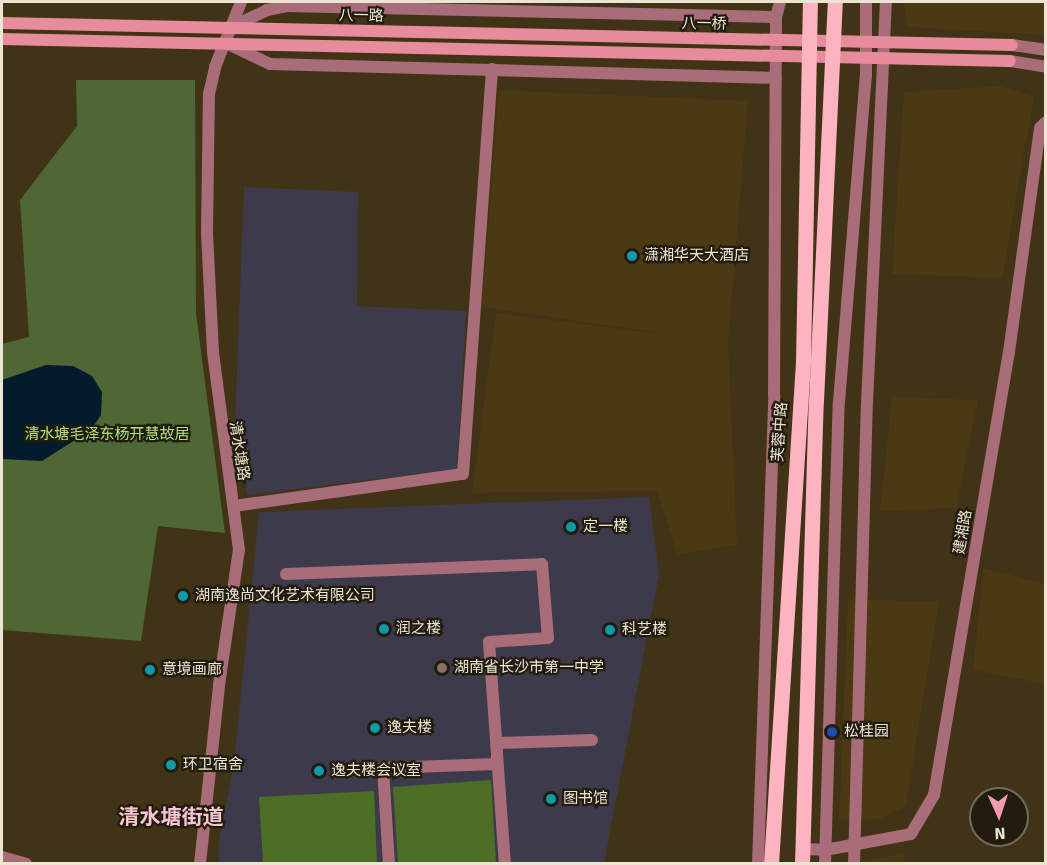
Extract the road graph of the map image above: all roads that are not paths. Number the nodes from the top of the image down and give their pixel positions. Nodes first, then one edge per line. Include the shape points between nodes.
1 (241, 2) edge
2 (780, 2) edge
3 (810, 2) edge
4 (835, 2) edge
5 (866, 2) edge
6 (886, 2) edge
7 (776, 17) junction
8 (2, 23) edge
9 (231, 27) junction
10 (396, 32) joint
11 (2, 39) edge
12 (225, 43) junction
13 (1012, 45) joint
14 (395, 46) joint
15 (1046, 50) edge
16 (1010, 61) joint
17 (1046, 67) edge
18 (492, 69) junction
19 (776, 78) junction
20 (1046, 122) edge
21 (234, 506) junction
22 (286, 574) dead end
23 (592, 740) dead end
24 (497, 743) junction
25 (497, 764) junction
26 (855, 843) junction
27 (825, 850) junction
28 (802, 856) edge
29 (2, 857) edge
30 (26, 864) edge
31 (200, 864) edge
32 (389, 864) edge
33 (505, 864) edge
34 (758, 864) edge
35 (771, 864) edge
36 (825, 864) edge
37 (854, 864) edge

1 - 9 street, 清水塘路
2 - 7 street
3 - 35 main road, 芙蓉中路 via 803,362
4 - 28 main road via 816,401
5 - 27 street via 866,77 839,402
6 - 26 street via 867,403
7 - 9 street via 286,6 267,10
7 - 19 street
8 - 9 main road, 八一路
9 - 10 main road, 八一路
9 - 12 street, 清水塘路
10 - 13 main road, 八一桥
11 - 12 main road, 八一路
12 - 14 main road, 八一路
12 - 18 street via 270,64
12 - 21 street, 清水塘路 via 209,94 207,233 216,389
13 - 15 street
14 - 16 main road, 八一桥
16 - 17 street
18 - 19 street
18 - 21 street via 463,474
19 - 34 street via 774,395
20 - 26 street, 建湘路 via 1040,128 1009,352 934,795 911,834
21 - 31 street, 清水塘路 via 238,573 220,676
22 - 24 street via 542,564 548,638 489,642
23 - 24 street
24 - 25 street
25 - 32 street via 383,768
25 - 33 street
26 - 27 street, 建湘路
26 - 37 street
27 - 28 street, 建湘路
27 - 36 street
29 - 30 street

